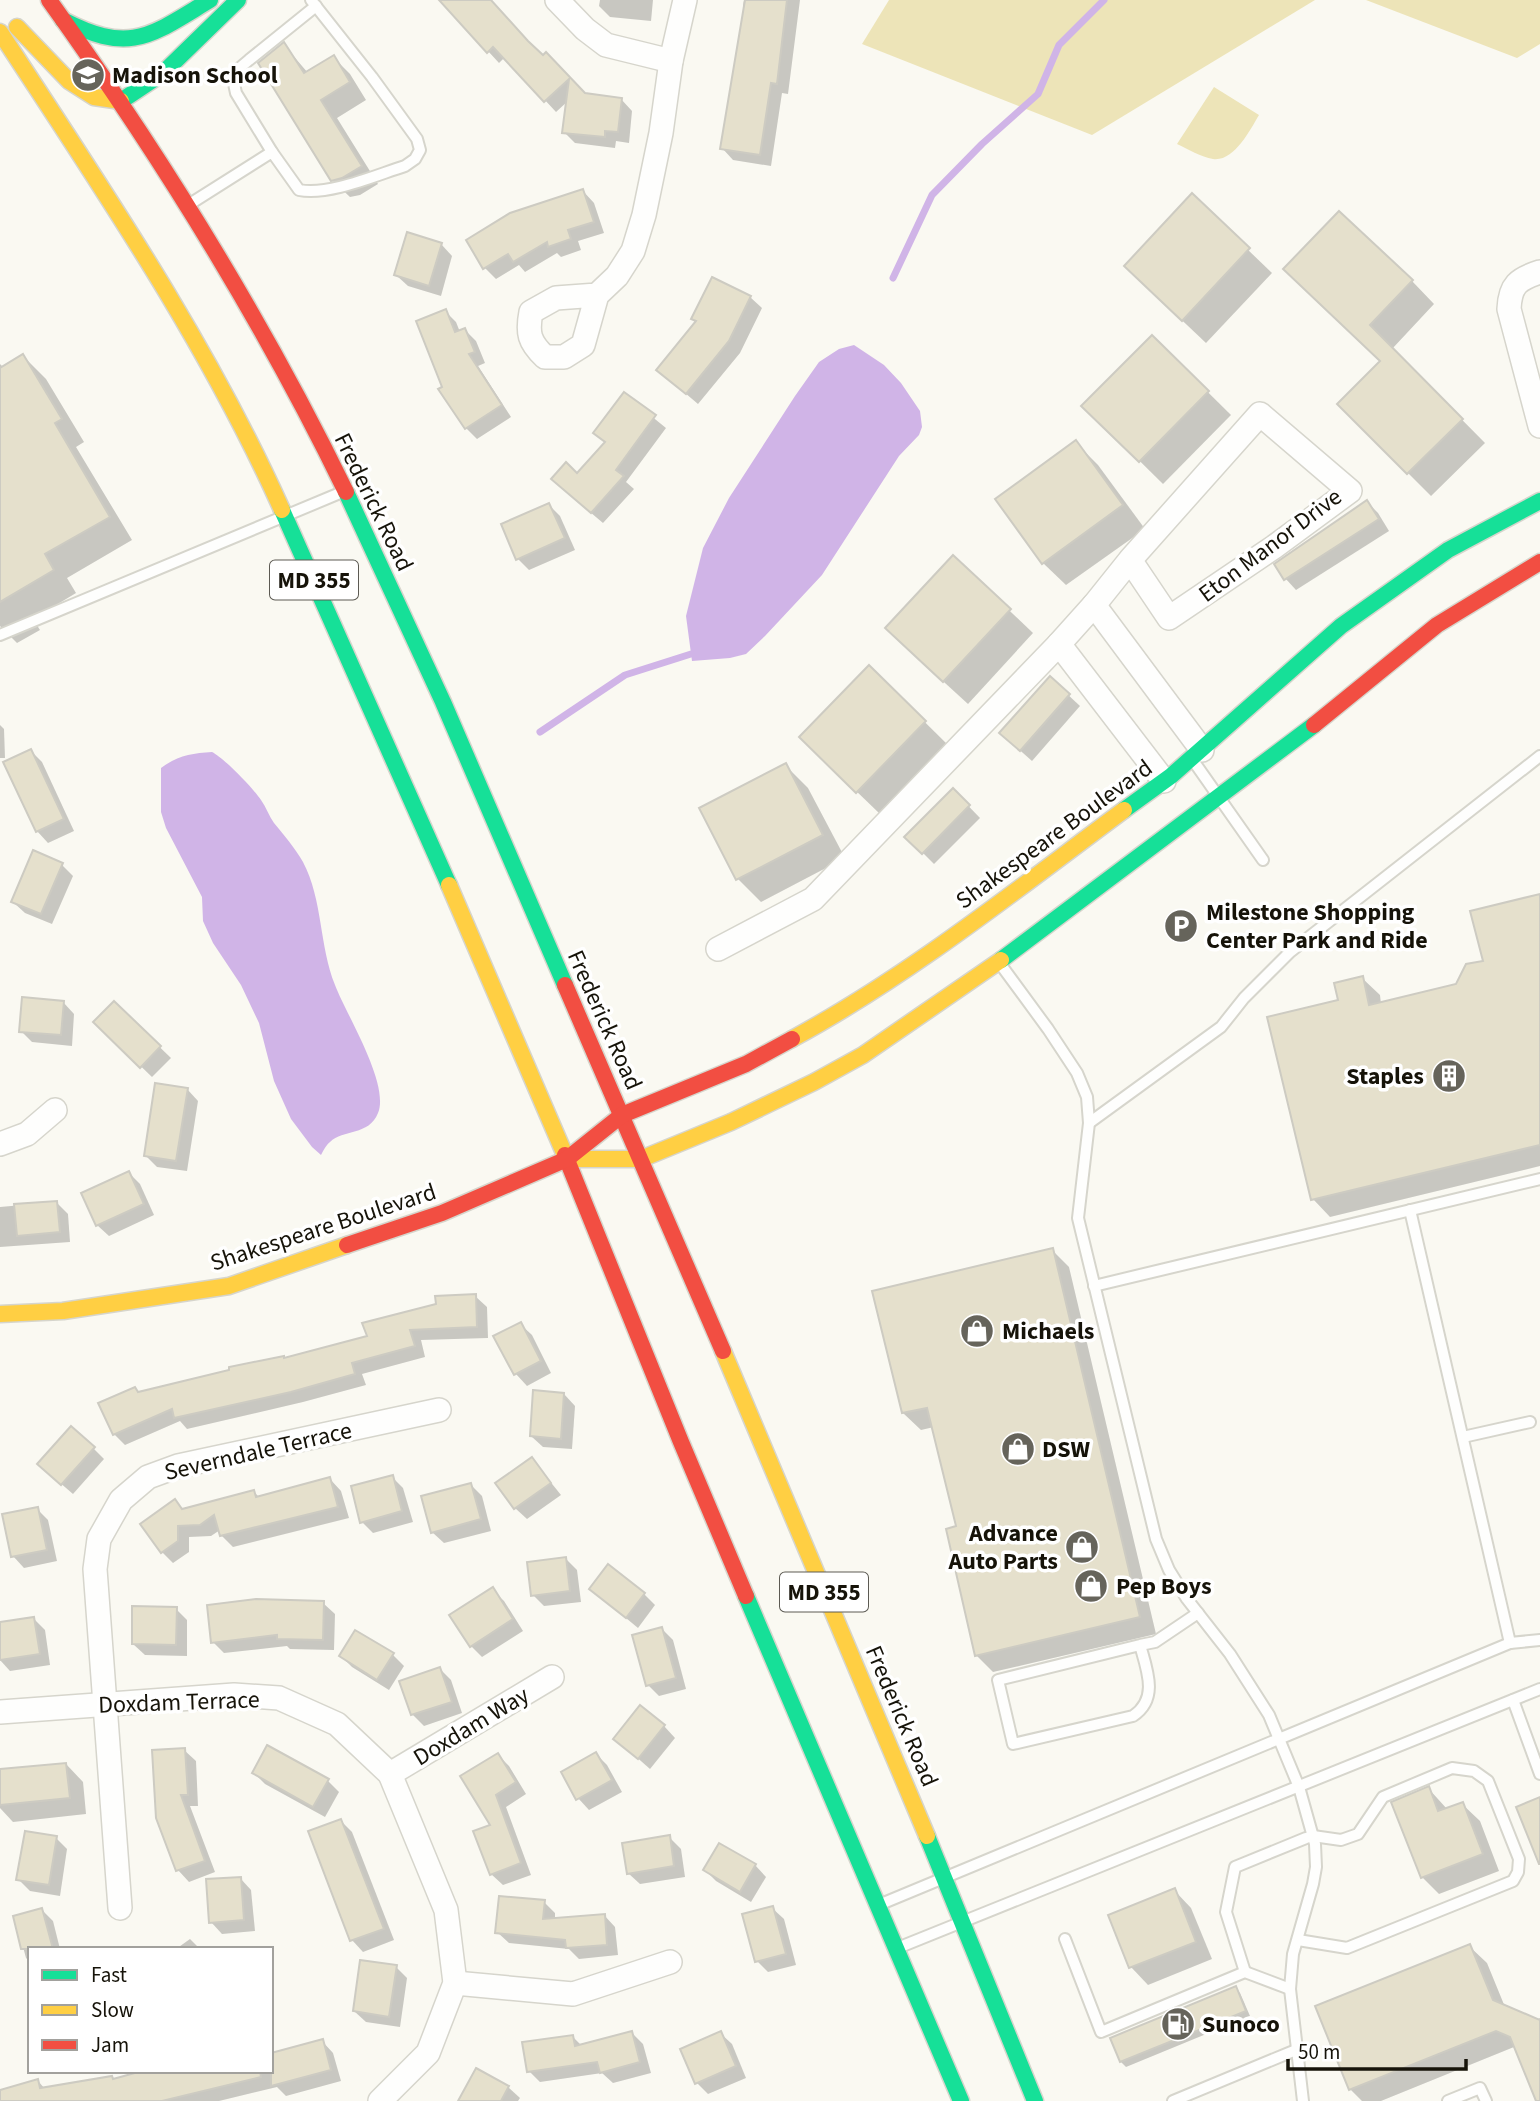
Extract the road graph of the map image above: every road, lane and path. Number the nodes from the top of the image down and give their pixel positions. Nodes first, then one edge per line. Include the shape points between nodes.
1 (49, 0) edge
2 (210, 0) edge
3 (238, 0) edge
4 (557, 0) edge
5 (685, 0) edge
6 (314, 3) edge
7 (4, 13) dead end
8 (63, 20) junction
9 (0, 32) edge
10 (671, 61) junction
11 (121, 101) junction
12 (272, 152) junction
13 (187, 205) junction
14 (1540, 272) edge
15 (597, 295) dead end
16 (1540, 426) edge
17 (345, 491) junction
18 (1540, 501) edge
19 (285, 515) junction
20 (1130, 560) junction
21 (1540, 562) edge
22 (1094, 605) junction
23 (0, 635) edge
24 (1059, 644) junction
25 (1197, 755) junction
26 (1540, 756) edge
27 (1164, 781) junction
28 (1219, 797) junction
29 (1263, 860) dead end
30 (718, 949) dead end
31 (999, 962) junction
32 (55, 1110) dead end
33 (622, 1115) junction
34 (1089, 1123) junction
35 (0, 1144) edge
36 (567, 1159) junction
37 (641, 1159) junction
38 (1540, 1179) edge
39 (1410, 1210) junction
40 (1094, 1286) junction
41 (0, 1314) edge
42 (439, 1410) dead end
43 (1530, 1422) dead end
44 (1463, 1437) junction
45 (1198, 1613) junction
46 (1540, 1640) edge
47 (1510, 1643) junction
48 (1140, 1645) junction
49 (552, 1677) dead end
50 (1540, 1689) edge
51 (1513, 1700) junction
52 (104, 1704) junction
53 (0, 1712) edge
54 (1280, 1738) junction
55 (390, 1774) junction
56 (1540, 1774) edge
57 (1299, 1787) junction
58 (1313, 1836) junction
59 (945, 1877) junction
60 (878, 1906) junction
61 (120, 1908) dead end
62 (963, 1922) junction
63 (1065, 1939) dead end
64 (1297, 1940) junction
65 (897, 1949) junction
66 (670, 1962) dead end
67 (1245, 1972) junction
68 (455, 1983) junction
69 (1290, 1989) junction
70 (1296, 2050) junction
71 (380, 2101) edge
72 (961, 2101) edge
73 (1035, 2101) edge
74 (1173, 2101) edge
75 (1303, 2101) edge
76 (1448, 2101) edge
77 (1486, 2101) edge

1 - 8 main road, Frederick Road / MD 355
2 - 8 main road via 145,36 123,40 106,40
3 - 11 main road via 163,73
4 - 10 street via 606,45
5 - 10 street
6 - 12 lane via 236,71 233,79 236,93
6 - 12 lane via 373,77 421,150 405,166 307,192 299,190
7 - 11 main road via 69,81 94,97
8 - 11 main road, Frederick Road / MD 355
9 - 19 main road, MD 355 via 159,276 254,447
10 - 15 street via 661,133 633,251
11 - 13 main road, Frederick Road / MD 355
12 - 13 lane
13 - 17 main road, Frederick Road / MD 355 via 268,342
14 - 16 street via 1524,277 1510,292 1509,309
17 - 19 lane
17 - 33 main road, Frederick Road / MD 355
18 - 25 main road, Shakespeare Boulevard via 1448,550 1341,626
19 - 23 lane
19 - 36 main road, MD 355
20 - 20 street, Eton Manor Drive via 1260,414 1350,491 1169,618
20 - 22 street, Eton Manor Drive
21 - 28 main road, Shakespeare Boulevard via 1437,625 1348,700
22 - 24 street, Eton Manor Drive
22 - 25 street
24 - 27 street
24 - 30 street, Eton Manor Drive via 813,899
25 - 27 main road, Shakespeare Boulevard
25 - 28 lane
26 - 34 lane via 1290,952 1221,1027
27 - 33 main road, Shakespeare Boulevard via 954,936 834,1016 746,1064
28 - 29 lane
28 - 31 main road, Shakespeare Boulevard
31 - 34 lane via 1076,1073 1087,1097
31 - 37 main road, Shakespeare Boulevard via 908,1026 824,1077
32 - 35 street via 27,1134
33 - 36 main road, Shakespeare Boulevard
33 - 37 main road, Frederick Road / MD 355
34 - 40 lane via 1078,1218
36 - 37 main road, Shakespeare Boulevard
36 - 41 main road, Shakespeare Boulevard via 442,1213 229,1286 63,1311
36 - 60 main road, MD 355 via 681,1442
37 - 59 main road, Frederick Road / MD 355
38 - 39 lane
39 - 40 lane
39 - 44 lane
40 - 45 lane via 1156,1539 1169,1570
42 - 52 street, Severndale Terrace via 178,1466 148,1477 121,1500 99,1539 95,1569
43 - 44 lane
44 - 47 lane
45 - 48 lane via 1155,1642
45 - 54 lane via 1230,1654
46 - 47 lane
47 - 54 lane
48 - 48 lane via 998,1680 1013,1744 1143,1710 1149,1688
49 - 55 street, Doxdam Way
50 - 51 lane
51 - 56 lane
51 - 57 lane
52 - 53 street, Doxdam Terrace
52 - 55 street, Doxdam Terrace via 234,1695 279,1698 337,1724
52 - 61 street, Severndale Terrace
54 - 57 lane
54 - 59 lane
55 - 68 street, Doxdam Terrace via 446,1910
57 - 58 lane
57 - 62 lane
58 - 64 lane via 1316,1867
58 - 64 lane via 1341,1840 1359,1834 1383,1797 1452,1768 1474,1771 1488,1781 1519,1859 1518,1872 1513,1881 1347,1948
58 - 67 lane via 1235,1867 1226,1912
59 - 60 lane
59 - 62 main road, Frederick Road / MD 355
60 - 65 main road, MD 355
62 - 65 lane
62 - 73 main road, Frederick Road / MD 355
63 - 67 lane via 1101,2032
64 - 69 lane
65 - 72 main road, MD 355
66 - 68 street via 573,1994
67 - 69 lane
68 - 71 street, Doxdam Terrace via 428,2053
69 - 70 lane
70 - 74 lane
70 - 75 lane
76 - 77 lane via 1480,2088

